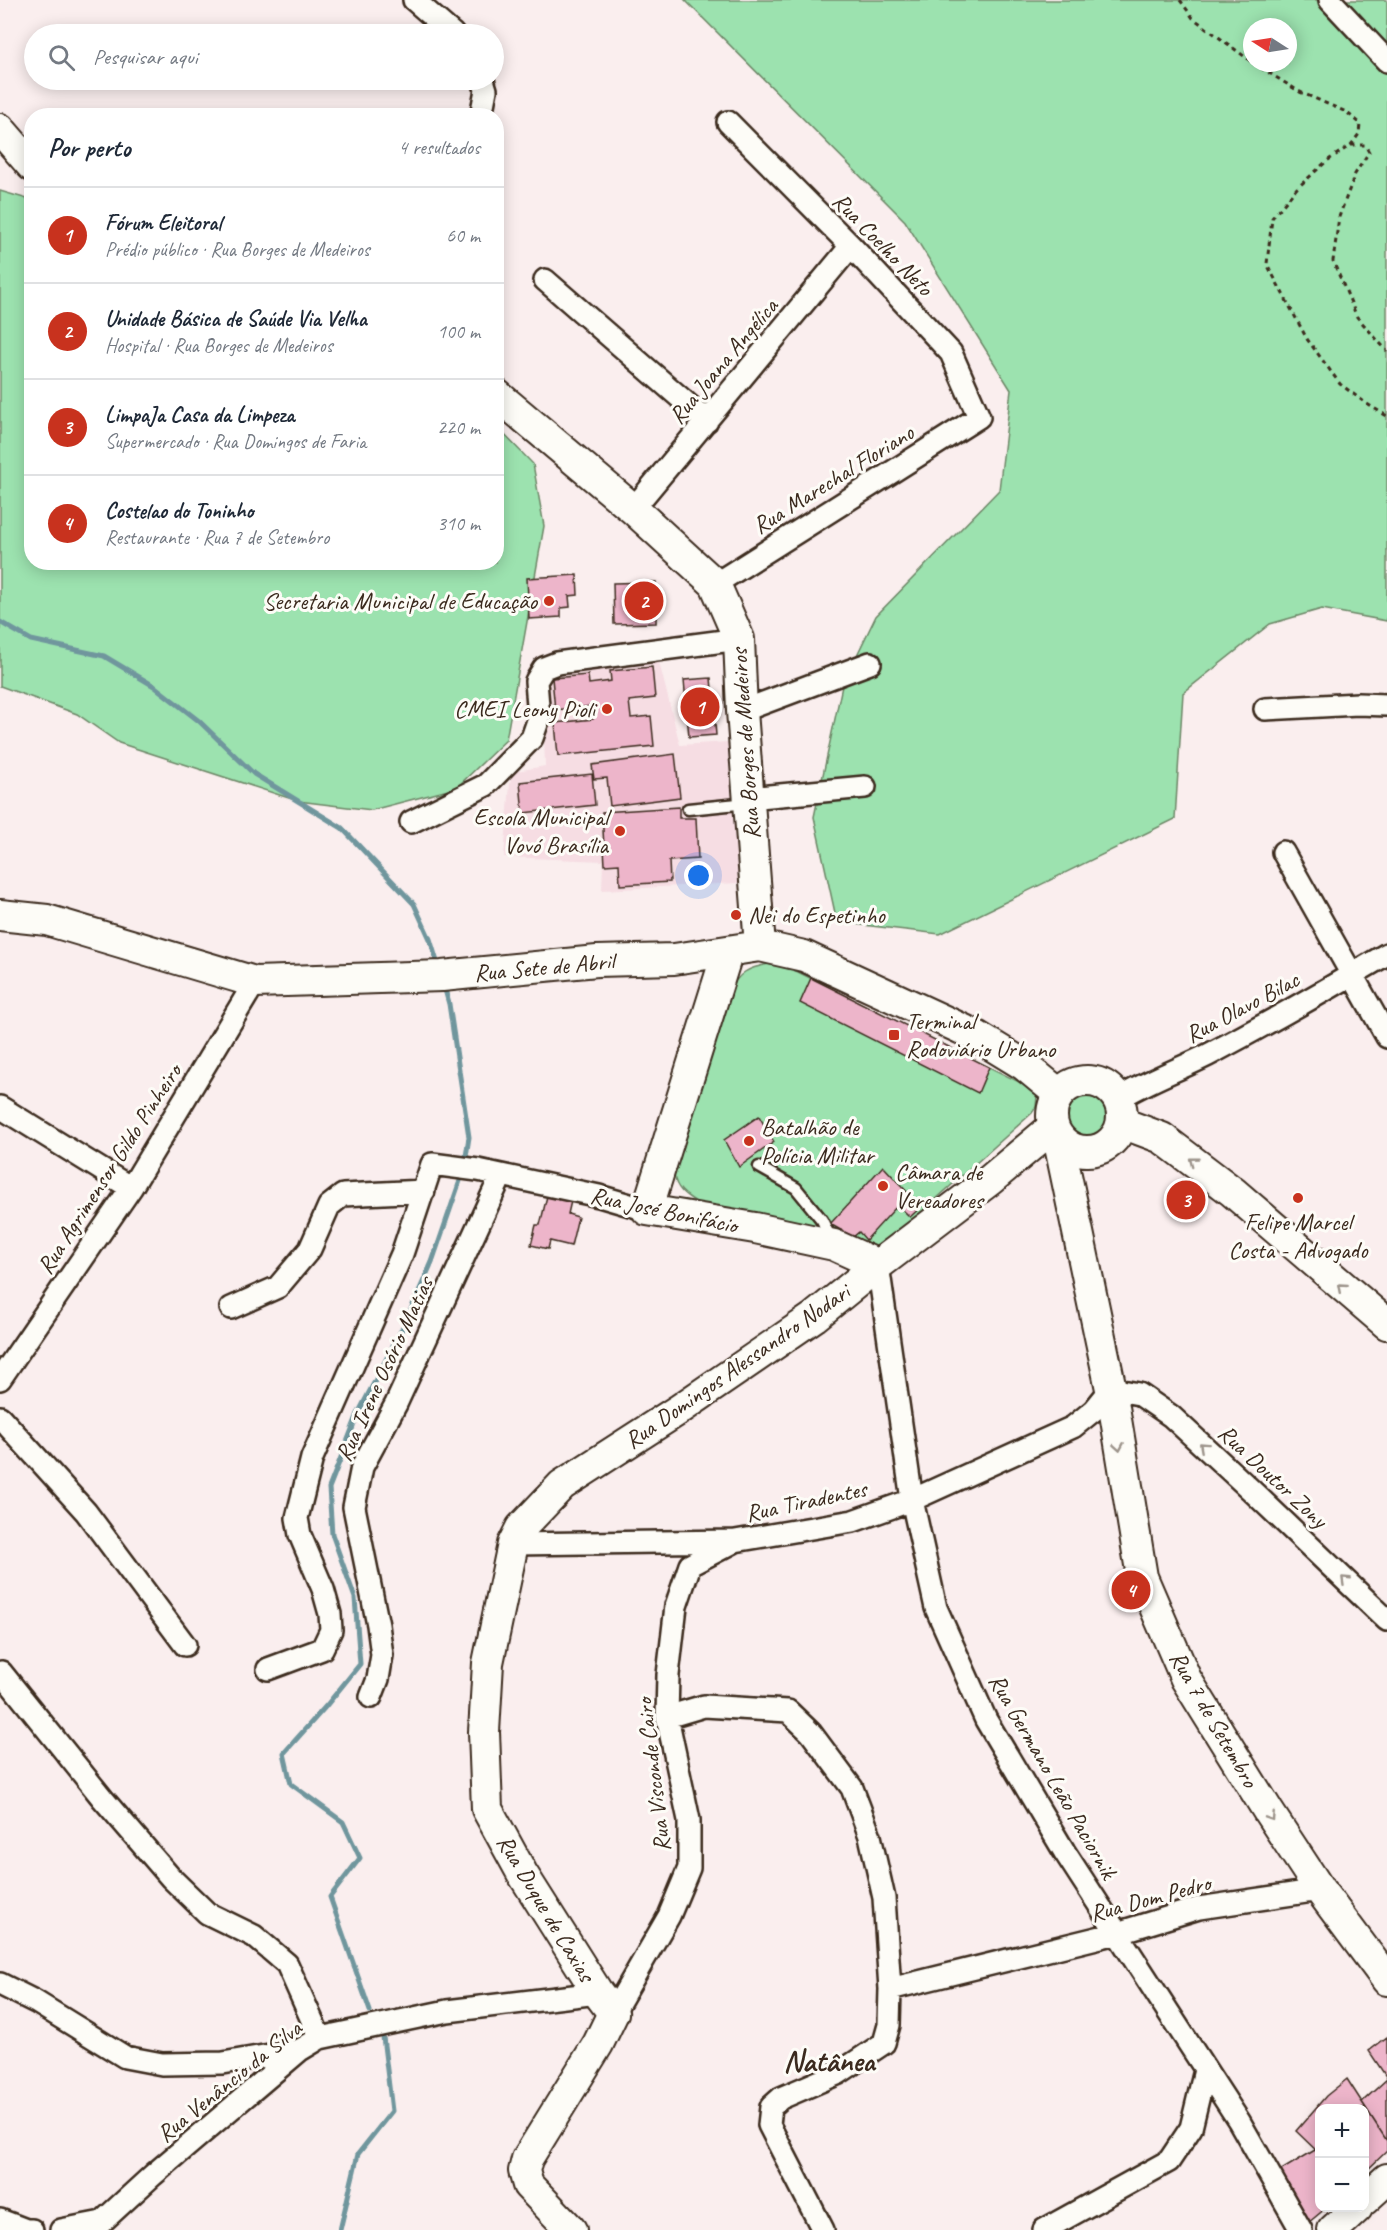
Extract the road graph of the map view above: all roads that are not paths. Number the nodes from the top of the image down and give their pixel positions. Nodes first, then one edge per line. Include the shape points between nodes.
1 (414, 0) edge
2 (1330, 0) edge
3 (442, 24) edge
4 (1387, 61) edge
5 (486, 90) edge
6 (483, 108) edge
7 (728, 122) dead end
8 (0, 129) edge
9 (24, 157) edge
10 (851, 246) junction
11 (544, 280) dead end
12 (504, 401) edge
13 (979, 417) joint
14 (707, 421) junction
15 (633, 509) junction
16 (715, 584) junction
17 (738, 639) junction
18 (870, 663) dead end
19 (1387, 705) edge
20 (1266, 709) dead end
21 (741, 711) junction
22 (865, 787) dead end
23 (749, 801) junction
24 (688, 809) dead end
25 (411, 822) dead end
26 (1282, 852) dead end
27 (0, 915) edge
28 (760, 945) junction
29 (728, 951) junction
30 (1387, 954) edge
31 (1353, 974) junction
32 (255, 982) junction
33 (1387, 1037) edge
34 (1059, 1094) junction
35 (0, 1107) edge
36 (1120, 1111) junction
37 (1055, 1132) junction
38 (1088, 1152) junction
39 (759, 1167) dead end
40 (501, 1176) junction
41 (131, 1188) junction
42 (424, 1191) junction
43 (647, 1210) junction
44 (1075, 1213) junction
45 (834, 1245) junction
46 (878, 1265) junction
47 (231, 1308) dead end
48 (1387, 1324) edge
49 (0, 1379) edge
50 (1111, 1389) junction
51 (0, 1417) edge
52 (912, 1500) junction
53 (735, 1541) junction
54 (513, 1544) junction
55 (1387, 1620) edge
56 (185, 1645) dead end
57 (268, 1669) dead end
58 (1, 1672) edge
59 (371, 1697) dead end
60 (667, 1718) junction
61 (1320, 1890) junction
62 (1117, 1934) junction
63 (1387, 1980) edge
64 (0, 1984) edge
65 (890, 1989) junction
66 (605, 2003) junction
67 (320, 2038) junction
68 (300, 2050) junction
69 (1205, 2070) junction
70 (1387, 2179) edge
71 (1369, 2196) edge
72 (1353, 2212) edge
73 (0, 2220) edge
74 (97, 2226) edge
75 (32, 2230) edge
76 (61, 2230) edge
77 (571, 2230) edge
78 (823, 2230) edge
79 (1044, 2230) edge
80 (1301, 2230) edge
81 (1333, 2230) edge

1 - 3 street
2 - 4 street
5 - 6 street
7 - 10 street, Rua Coelho Neto
8 - 9 street
10 - 13 street, Rua Coelho Neto via 951,352
10 - 14 street, Rua Joana Angélica
11 - 14 street
12 - 15 street, Rua Borges de Medeiros
13 - 16 street, Rua Marechal Floriano
14 - 15 street, Rua Joana Angélica
15 - 16 street, Rua Borges de Medeiros
16 - 17 street, Rua Borges de Medeiros
17 - 21 street, Rua Borges de Medeiros
17 - 25 street via 544,668 536,681 539,718 532,738 486,785
18 - 21 street
19 - 20 street
21 - 23 street, Rua Borges de Medeiros
22 - 23 street
23 - 24 lane
23 - 28 street, Rua Borges de Medeiros
26 - 31 street
27 - 32 street, Rua Sete de Abril via 47,920
28 - 29 street, Rua Sete de Abril
28 - 34 street, Rua Sete de Abril via 804,956 975,1035 1024,1065
29 - 32 street, Rua Sete de Abril via 674,959 597,961 442,976
29 - 43 street
30 - 31 street, Rua Olavo Bilac
31 - 33 street
31 - 36 street, Rua Olavo Bilac via 1215,1051 1136,1088
32 - 41 street, Rua Agrimensor Gildo Pinheiro
34 - 36 street via 1077,1082 1101,1083 1111,1090
34 - 37 street via 1051,1116
35 - 41 street
36 - 38 street via 1117,1134 1110,1143
48 -> 36 street via 1224,1185
37 - 38 street via 1066,1145
37 - 44 street, Rua 7 de Setembro
37 - 46 street, Rua Domingos Alessandro Nodari
38 - 44 street, Rua 7 de Setembro
39 - 45 lane via 796,1188 822,1220
40 - 42 street, Rua José Bonifácio via 432,1164
40 - 43 street, Rua José Bonifácio
40 - 59 street, Rua Irene Osório Matias via 400,1395 362,1467 354,1507 382,1655
41 - 49 street, Rua Agrimensor Gildo Pinheiro
42 - 47 street via 343,1195 328,1206 310,1249 278,1287
42 - 57 street via 402,1254 312,1458 297,1518 300,1535 323,1589 331,1630 322,1649
43 - 45 street, Rua José Bonifácio
44 - 50 street, Rua 7 de Setembro
45 - 46 street, Rua José Bonifácio
46 - 52 street, Rua Germano Leão Paciornik
46 - 54 street, Rua Domingos Alessandro Nodari via 814,1317 562,1485 521,1528
50 - 52 street, Rua Tiradentes via 1073,1427
55 -> 50 street, Rua Doutor Zony via 1171,1416 1139,1394
50 -> 61 street, Rua 7 de Setembro via 1142,1576 1186,1679
51 - 56 street via 86,1512
52 - 53 street, Rua Tiradentes via 853,1521
52 - 62 street, Rua Germano Leão Paciornik via 936,1608 986,1720
53 - 54 street, Rua Tiradentes
53 - 60 street, Rua Visconde Cairo via 690,1565 676,1606
54 - 66 street, Rua Duque de Caxias via 488,1663 484,1732 487,1809 522,1873
58 - 67 street via 171,1878 207,1913 254,1936 287,1964
60 - 65 street via 704,1706 788,1711 811,1733 852,1788 870,1836 884,1898
60 - 66 street, Rua Visconde Cairo via 689,1820 689,1868 669,1916
61 - 62 street, Rua Dom Pedro via 1199,1908
61 - 63 street, Rua 7 de Setembro
62 - 65 street, Rua Dom Pedro
62 - 69 street, Rua Germano Leão Paciornik
64 - 68 street via 125,2057 162,2064 223,2063
65 - 78 street via 890,2025 884,2043 839,2073 781,2098 771,2107 769,2125
66 - 67 street, Rua Venâncio da Silva via 447,2011
66 - 77 street via 598,2044 527,2159 524,2171 528,2185
67 - 68 street, Rua Venâncio da Silva
68 - 74 street, Rua Venâncio da Silva
69 - 79 street via 1191,2128 1169,2161
69 - 80 street, Rua Germano Leão Paciornik
70 - 71 street
72 - 81 street
73 - 75 street
74 - 76 street

